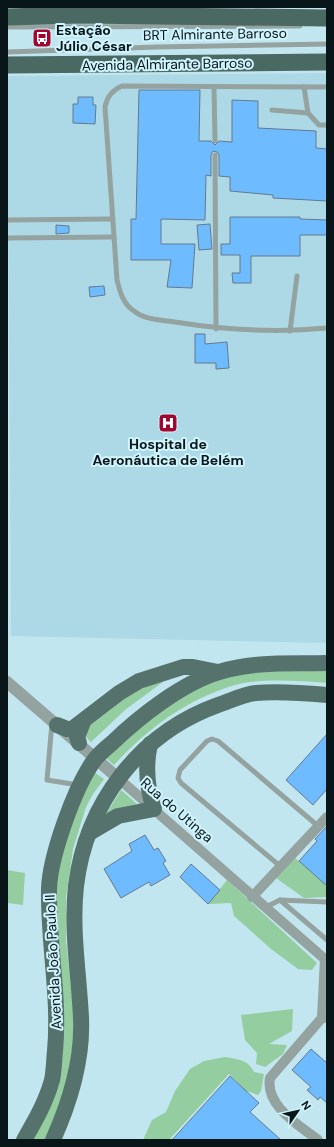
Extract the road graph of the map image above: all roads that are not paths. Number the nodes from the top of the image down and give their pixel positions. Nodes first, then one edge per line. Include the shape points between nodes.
1 (7, 17) edge
2 (327, 18) edge
3 (304, 26) dead end
4 (7, 27) edge
5 (327, 44) edge
6 (7, 52) edge
7 (327, 62) edge
8 (7, 65) edge
9 (214, 86) junction
10 (304, 87) junction
11 (327, 87) edge
12 (272, 110) dead end
13 (308, 113) junction
14 (327, 125) edge
15 (215, 141) dead end
16 (215, 155) dead end
17 (113, 219) junction
18 (7, 220) edge
19 (114, 237) junction
20 (7, 238) edge
21 (297, 276) dead end
22 (327, 328) edge
23 (216, 329) junction
24 (290, 331) junction
25 (327, 663) edge
26 (218, 672) junction
27 (7, 682) edge
28 (327, 695) edge
29 (83, 722) junction
30 (55, 723) junction
31 (78, 743) junction
32 (150, 744) junction
33 (96, 758) junction
34 (118, 778) junction
35 (80, 786) junction
36 (154, 809) junction
37 (327, 817) edge
38 (318, 826) junction
39 (89, 833) junction
40 (280, 866) junction
41 (252, 896) junction
42 (280, 900) junction
43 (327, 902) edge
44 (265, 908) junction
45 (327, 940) edge
46 (326, 960) edge
47 (325, 1017) edge
48 (24, 1140) edge
49 (52, 1140) edge
50 (318, 1140) edge

1 - 2 highway via 81,15
3 - 4 lane, BRT Almirante Barroso
5 - 6 lane, BRT Almirante Barroso via 165,46
7 - 8 highway, Avenida Almirante Barroso
9 - 10 lane
9 - 15 lane
9 - 17 lane via 122,86 107,99 105,122
10 - 11 lane
10 - 13 lane
12 - 13 lane
13 - 14 lane via 319,125
16 - 23 lane
17 - 18 lane
17 - 19 lane
19 - 20 lane
19 - 23 lane via 120,292 134,312 152,319
21 - 24 lane
22 - 24 lane
23 - 24 lane
25 - 26 main road, Avenida João Paulo II via 253,664
26 - 29 main road via 193,667 158,674 119,693
26 - 33 main road, Avenida João Paulo II via 191,685 136,721
27 - 30 street, Rua do Utinga
28 - 32 main road, Avenida João Paulo II via 255,693 195,713
29 - 30 main road via 72,729
29 - 31 main road via 77,737
30 - 31 street, Rua do Utinga
30 - 35 lane via 49,743 47,780
31 - 33 street, Rua do Utinga
32 - 34 main road, Avenida João Paulo II
32 - 36 main road via 147,762 148,786
33 - 34 street, Rua do Utinga
33 - 35 main road, Avenida João Paulo II
34 - 36 street, Rua do Utinga
34 - 39 main road, Avenida João Paulo II via 102,802
35 - 48 main road, Avenida João Paulo II via 64,825 49,886 49,928 57,1029 52,1079 35,1122
36 - 39 main road via 118,816
36 - 41 street, Rua do Utinga
37 - 38 street
38 - 40 street
38 - 40 lane via 218,741 207,741 178,772 178,778
39 - 49 main road, Avenida João Paulo II via 80,866 74,912 81,1020 78,1061 64,1116
40 - 41 street
41 - 44 street, Rua do Utinga
42 - 43 lane
42 - 44 lane
42 - 45 lane
44 - 46 street, Rua do Utinga
46 - 47 street
47 - 50 street via 269,1082 270,1092 278,1106

